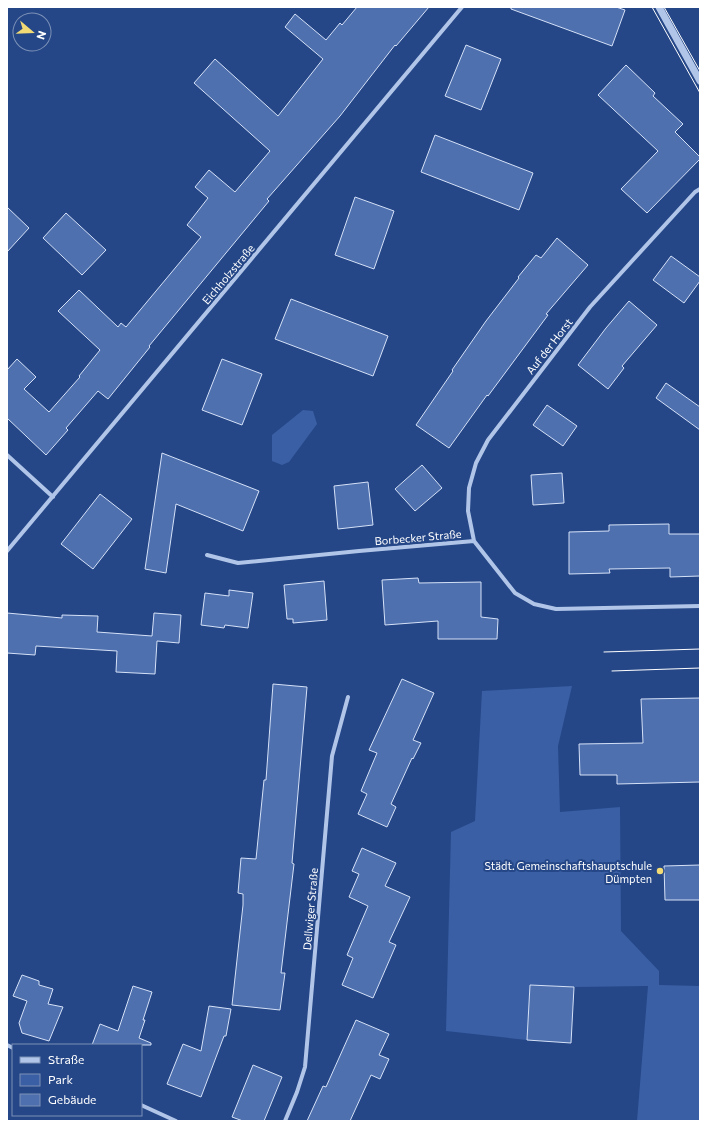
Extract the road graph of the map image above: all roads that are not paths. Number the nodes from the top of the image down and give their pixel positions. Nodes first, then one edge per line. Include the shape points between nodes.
1 (462, 7) edge
2 (659, 7) edge
3 (700, 81) edge
4 (700, 189) edge
5 (7, 455) edge
6 (53, 497) junction
7 (474, 541) junction
8 (7, 551) edge
9 (207, 555) dead end
10 (700, 606) edge
11 (348, 697) dead end
12 (142, 1105) edge
13 (176, 1121) edge
14 (285, 1121) edge

1 - 6 street, Eichholzstraße
2 - 3 street
4 - 7 street, Auf der Horst via 590,307 488,440 476,463 468,488 468,511
5 - 6 street
6 - 8 street, Eichholzstraße
7 - 9 street, Borbecker Straße via 238,563
7 - 10 street, Borbecker Straße via 515,593 534,604 556,610
11 - 14 street, Dellwiger Straße via 332,756 305,1068
12 - 13 street

